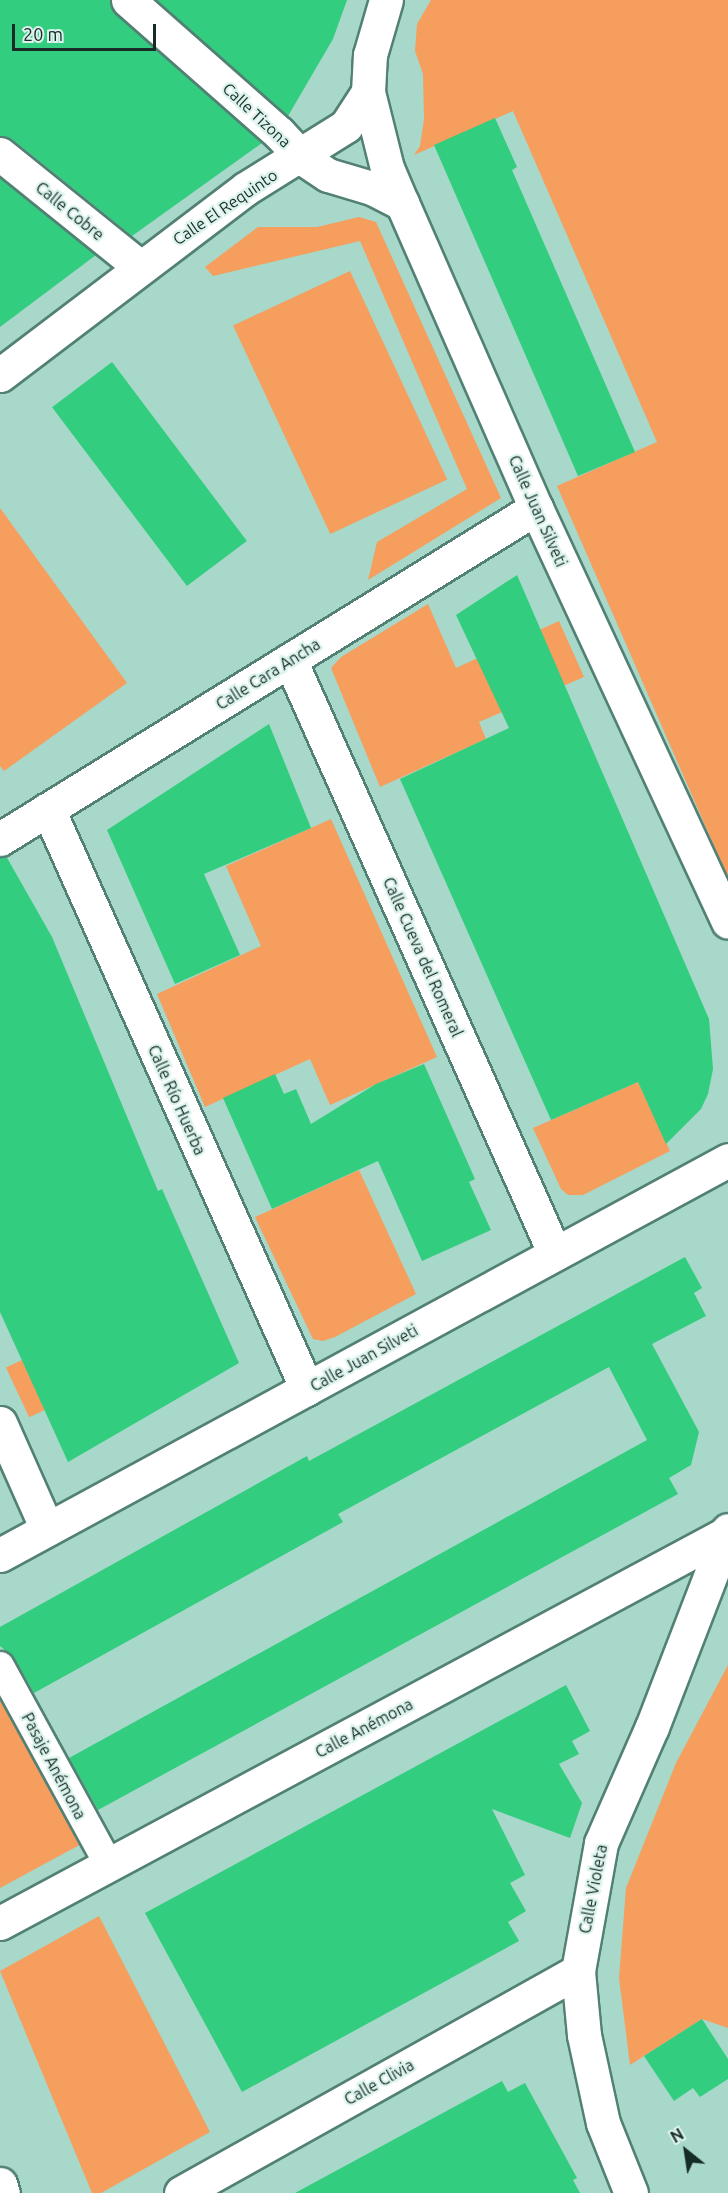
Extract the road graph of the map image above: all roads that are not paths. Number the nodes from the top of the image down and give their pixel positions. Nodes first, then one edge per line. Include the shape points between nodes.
1 (128, 0) edge
2 (386, 0) edge
3 (368, 92) junction
4 (0, 154) edge
5 (301, 157) junction
6 (402, 203) junction
7 (140, 267) junction
8 (0, 375) edge
9 (536, 508) junction
10 (290, 660) junction
11 (48, 809) junction
12 (0, 839) edge
13 (728, 922) edge
14 (728, 1160) edge
15 (555, 1254) junction
16 (307, 1389) junction
17 (0, 1423) edge
18 (47, 1529) junction
19 (728, 1531) edge
20 (0, 1555) edge
21 (0, 1666) edge
22 (109, 1865) junction
23 (0, 1923) edge
24 (578, 1971) junction
25 (0, 2184) edge
26 (3, 2193) edge
27 (181, 2193) edge
28 (632, 2193) edge

1 - 5 street, Calle Tizona
2 - 3 street, Calle El Requinto via 370,55
3 - 5 street, Calle El Requinto via 346,126
3 - 6 street, Calle Juan Silveti via 387,168
4 - 7 street, Calle Cobre
5 - 6 street, Calle Tizona via 328,175 372,188
5 - 7 street, Calle El Requinto via 245,189
6 - 9 street, Calle Juan Silveti
7 - 8 street, Calle El Requinto
9 - 10 street, Calle Cara Ancha
9 - 13 street, Calle Juan Silveti
10 - 11 street, Calle Cara Ancha
10 - 15 street, Calle Cueva del Romeral
11 - 12 street, Calle Cara Ancha
11 - 16 street, Calle Río Huerba
14 - 15 street, Calle Juan Silveti
15 - 16 street, Calle Juan Silveti
16 - 18 street, Calle Juan Silveti
17 - 18 street
18 - 20 street, Calle Juan Silveti
19 - 22 street, Calle Anémona
19 - 24 street, Calle Violeta via 652,1726 601,1843
21 - 22 lane, Pasaje Anémona
22 - 23 street, Calle Anémona
24 - 27 street, Calle Clivia
24 - 28 street, Calle Violeta via 584,2035 603,2123
25 - 26 street

